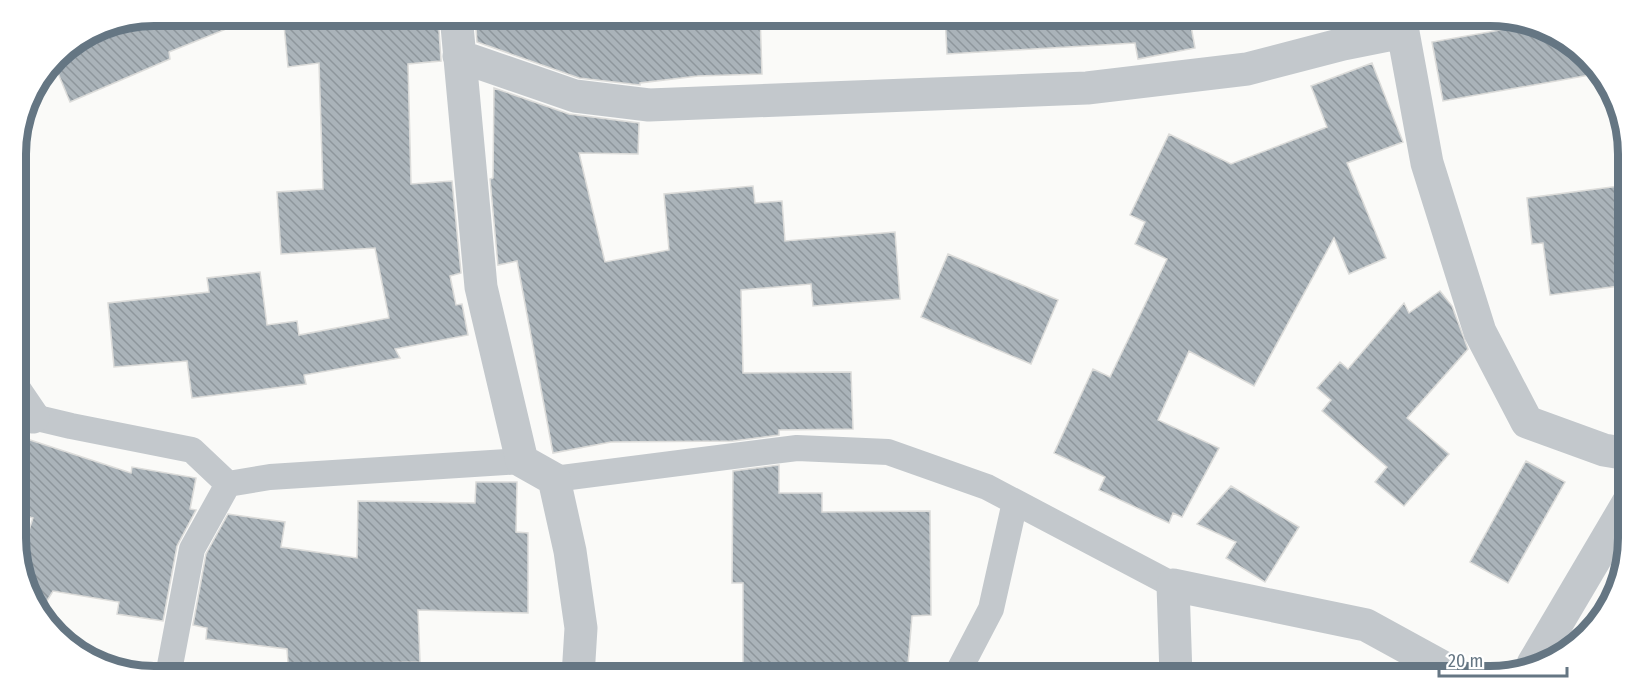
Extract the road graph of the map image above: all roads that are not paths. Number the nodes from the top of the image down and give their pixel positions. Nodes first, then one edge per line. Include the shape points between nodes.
1 (457, 26) edge
2 (1394, 26) edge
3 (1404, 26) edge
4 (459, 56) junction
5 (26, 405) edge
6 (1618, 452) edge
7 (522, 461) junction
8 (554, 479) junction
9 (228, 484) junction
10 (1015, 502) junction
11 (1618, 520) edge
12 (1173, 585) junction
13 (1538, 656) edge
14 (962, 665) edge
15 (1176, 665) edge
16 (1439, 665) edge
17 (170, 666) edge
18 (579, 666) edge

1 - 4 street
2 - 4 street via 1247,69 1087,88 649,105 575,96
3 - 6 street via 1427,163 1480,332 1527,422
4 - 7 street via 481,287
5 - 9 lane via 71,426 192,450
7 - 8 street
7 - 9 lane via 270,477
8 - 10 lane via 797,448 876,451 987,487
8 - 18 street via 581,628
9 - 17 lane via 192,549
10 - 12 lane
10 - 14 lane via 991,609
11 - 13 street
12 - 15 street
12 - 16 street via 1366,625

